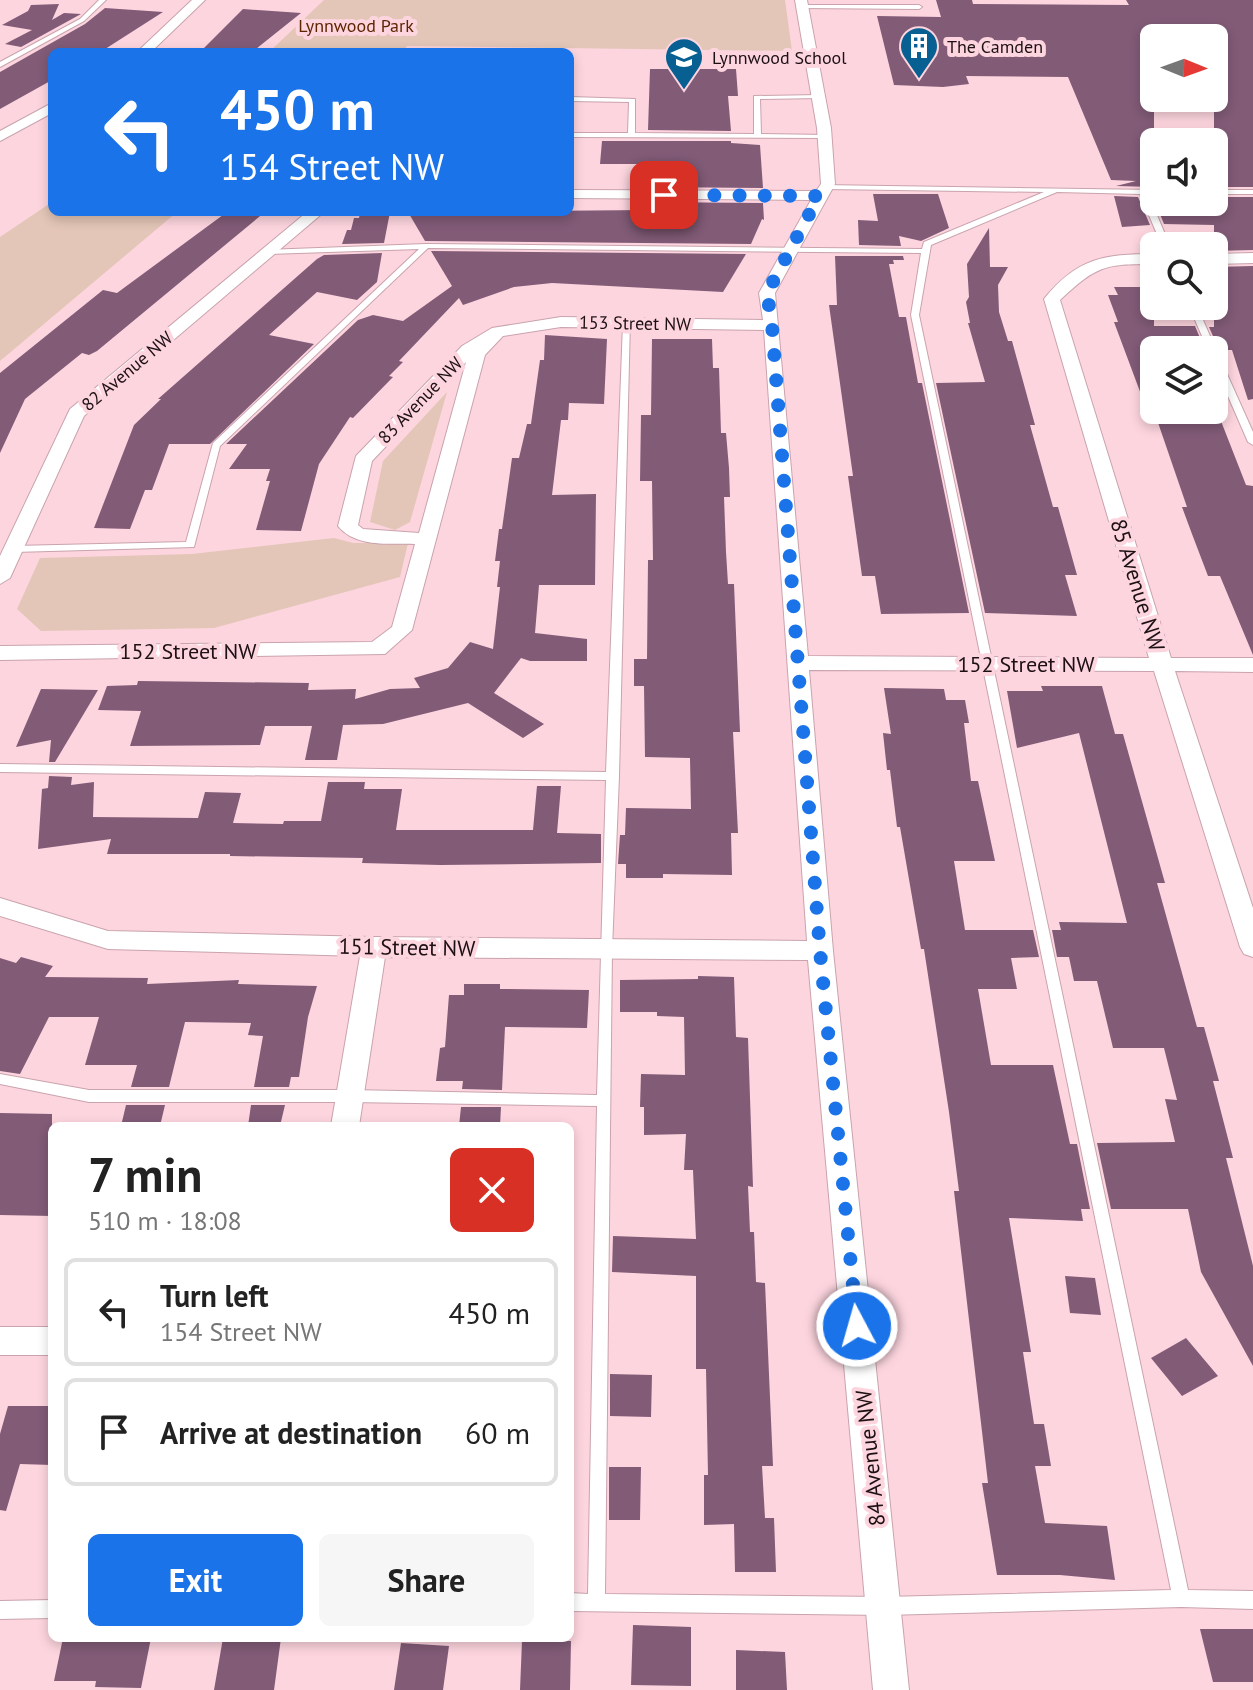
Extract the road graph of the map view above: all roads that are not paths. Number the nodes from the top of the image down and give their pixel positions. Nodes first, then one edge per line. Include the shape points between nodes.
1 (103, 0) edge
2 (199, 0) edge
3 (802, 3) edge
4 (919, 7) dead end
5 (147, 48) edge
6 (0, 65) edge
7 (819, 97) junction
8 (574, 99) edge
9 (48, 109) edge
10 (574, 135) edge
11 (631, 135) junction
12 (758, 136) junction
13 (824, 136) junction
14 (0, 137) edge
15 (1056, 190) junction
16 (822, 192) junction
17 (1140, 192) edge
18 (1228, 192) edge
19 (1253, 192) edge
20 (574, 194) edge
21 (311, 216) edge
22 (426, 246) junction
23 (789, 250) junction
24 (925, 251) junction
25 (268, 252) junction
26 (1253, 258) edge
27 (1140, 259) edge
28 (1228, 259) edge
29 (627, 323) junction
30 (772, 325) junction
31 (498, 332) junction
32 (1228, 386) edge
33 (1253, 442) edge
34 (426, 539) junction
35 (14, 549) junction
36 (0, 578) edge
37 (377, 649) joint
38 (0, 653) edge
39 (798, 663) junction
40 (985, 664) junction
41 (1162, 664) junction
42 (1253, 665) edge
43 (0, 768) edge
44 (613, 776) junction
45 (0, 907) edge
46 (374, 947) junction
47 (1253, 947) edge
48 (606, 949) junction
49 (820, 951) junction
50 (0, 1079) edge
51 (350, 1096) junction
52 (605, 1101) junction
53 (346, 1122) edge
54 (0, 1341) edge
55 (48, 1341) edge
56 (1181, 1598) junction
57 (1253, 1600) edge
58 (596, 1601) junction
59 (574, 1602) edge
60 (885, 1606) junction
61 (48, 1609) edge
62 (0, 1610) edge
63 (891, 1690) edge

1 - 6 lane via 82,20
2 - 5 street
3 - 4 lane
3 - 7 street, 84 Avenue NW
7 - 12 lane via 756,97
7 - 13 street, 84 Avenue NW
8 - 11 lane via 633,100
9 - 14 street
10 - 11 lane
11 - 12 lane
12 - 13 lane
13 - 16 street, 84 Avenue NW via 828,184
15 - 16 lane
15 - 17 lane
15 - 24 lane via 927,244
16 - 20 street
16 - 23 street, 84 Avenue NW
18 - 19 lane
21 - 25 street, 82 Avenue NW
22 - 23 lane
22 - 25 lane
22 - 35 lane via 216,445 190,545
23 - 24 lane
23 - 30 street, 84 Avenue NW via 767,293
24 - 40 lane via 915,315
25 - 35 street, 82 Avenue NW via 76,413
26 - 28 street
27 - 41 street, 85 Avenue NW via 1087,267 1052,299
29 - 30 street, 153 Street NW
29 - 31 street, 153 Street NW via 561,322
29 - 44 lane
30 - 39 street, 84 Avenue NW
31 - 34 street, 83 Avenue NW via 477,353
31 - 34 street, 83 Avenue NW via 468,350 363,460 348,526 358,535
32 - 33 lane
34 - 37 street, 83 Avenue NW via 402,630
35 - 36 street, 82 Avenue NW
37 - 38 street, 152 Street NW
39 - 40 street, 152 Street NW
39 - 49 street, 84 Avenue NW
40 - 41 street, 152 Street NW
40 - 56 lane
41 - 42 street, 152 Street NW
41 - 47 street, 85 Avenue NW
43 - 44 lane
44 - 48 lane
45 - 46 street, 151 Street NW via 108,940
46 - 48 street, 151 Street NW
46 - 51 street
48 - 49 street, 151 Street NW
48 - 52 lane
49 - 60 street, 84 Avenue NW
50 - 51 lane via 89,1096
51 - 52 lane
51 - 53 street
52 - 58 lane
54 - 55 street
56 - 57 lane
56 - 60 lane
58 - 59 lane
58 - 60 lane
60 - 63 street, 84 Avenue NW
61 - 62 lane

